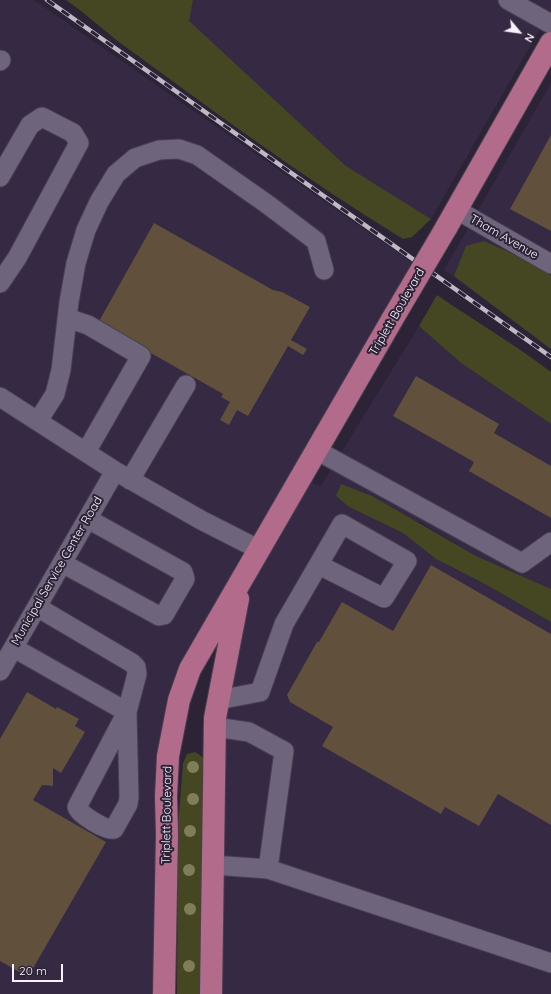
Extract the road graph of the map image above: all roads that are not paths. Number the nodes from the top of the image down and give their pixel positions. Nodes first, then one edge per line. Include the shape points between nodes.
1 (508, 0) edge
2 (551, 24) edge
3 (551, 43) edge
4 (0, 177) edge
5 (457, 210) junction
6 (551, 264) edge
7 (324, 270) dead end
8 (1, 278) edge
9 (67, 318) junction
10 (186, 385) dead end
11 (0, 397) edge
12 (38, 421) junction
13 (316, 450) junction
14 (86, 452) junction
15 (122, 476) junction
16 (88, 518) junction
17 (551, 542) edge
18 (258, 550) junction
19 (62, 564) junction
20 (319, 565) dead end
21 (242, 580) junction
22 (37, 607) junction
23 (14, 648) junction
24 (0, 672) edge
25 (218, 700) junction
26 (126, 712) junction
27 (215, 727) junction
28 (213, 865) junction
29 (268, 868) junction
30 (551, 963) edge
31 (164, 994) edge
32 (211, 994) edge

1 - 2 street
3 - 5 main road, Triplett Boulevard
4 - 8 street via 30,125 42,117 73,132 78,143 16,258
5 - 6 street, Tham Avenue
5 - 13 main road, Triplett Boulevard, bridge
7 - 9 street via 316,241 267,204 197,156 179,149 159,150 135,158 116,174 99,202 86,230 76,262
9 - 12 street via 61,370 55,394
9 - 14 street via 88,325 141,356
10 - 15 street, Municipal Service Center Road
11 - 12 street
12 - 14 street
13 - 17 street via 522,563
13 - 18 main road, Triplett Boulevard
14 - 15 street
15 - 16 street, Municipal Service Center Road
15 - 18 street
16 - 19 street, Municipal Service Center Road
16 - 19 street via 183,572 185,579 164,615 159,616
18 - 21 main road, Triplett Boulevard
19 - 22 street, Municipal Service Center Road
20 - 25 street via 284,624 260,692
21 - 25 main road, Triplett Boulevard
21 - 31 main road, Triplett Boulevard via 190,669 180,700 168,756
22 - 23 street, Municipal Service Center Road
22 - 26 street via 136,667 137,674
23 - 24 street, Municipal Service Center Road
23 - 26 street
25 - 27 main road, Triplett Boulevard
26 - 26 street via 128,804 111,830 80,813 77,807
27 - 28 main road, Triplett Boulevard
27 - 29 street via 248,732 284,751
28 - 29 street
28 - 32 main road, Triplett Boulevard
29 - 30 street

